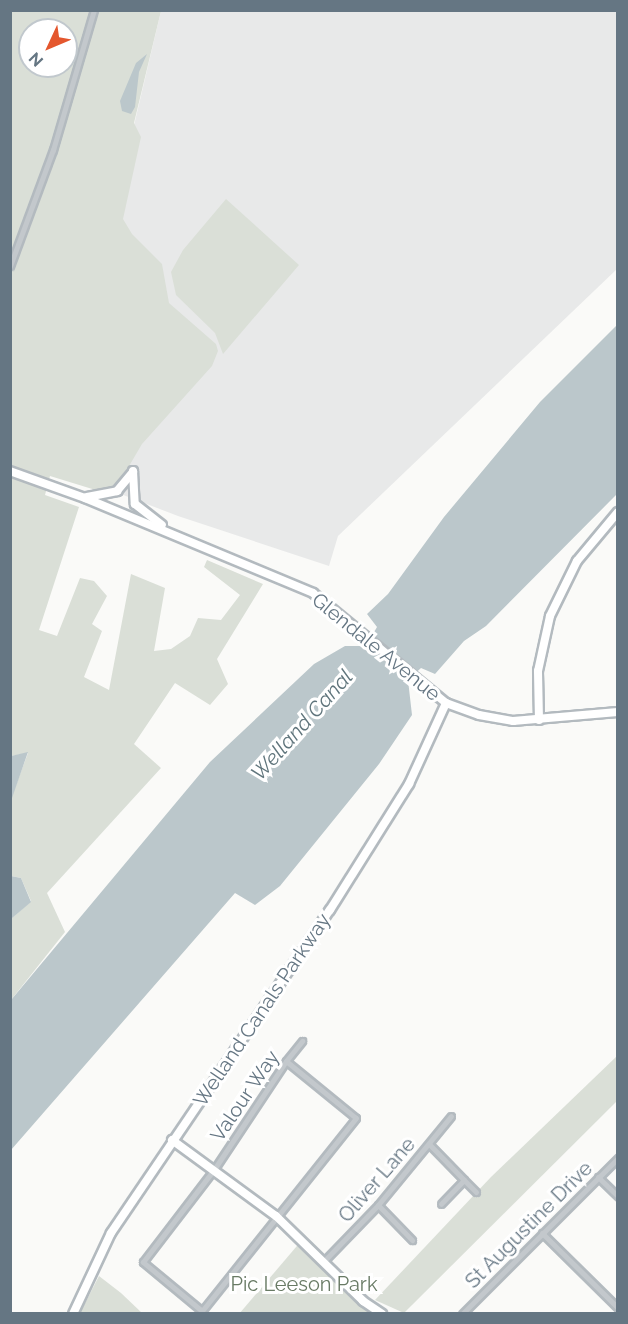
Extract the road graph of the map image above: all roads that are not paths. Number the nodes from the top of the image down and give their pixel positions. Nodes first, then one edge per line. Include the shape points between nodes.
1 (94, 10) edge
2 (10, 266) edge
3 (10, 471) edge
4 (85, 498) junction
5 (618, 512) edge
6 (178, 536) junction
7 (446, 703) junction
8 (618, 712) edge
9 (539, 720) junction
10 (302, 1041) dead end
11 (286, 1061) junction
12 (451, 1116) dead end
13 (172, 1140) junction
14 (429, 1144) junction
15 (618, 1158) edge
16 (215, 1168) junction
17 (598, 1178) junction
18 (464, 1180) junction
19 (476, 1192) dead end
20 (618, 1196) edge
21 (441, 1204) dead end
22 (378, 1205) junction
23 (276, 1216) junction
24 (542, 1233) junction
25 (412, 1240) dead end
26 (323, 1262) junction
27 (618, 1308) edge
28 (73, 1314) edge
29 (382, 1314) edge
30 (462, 1314) edge

1 - 2 street via 53,150
3 - 4 main road, Glendale Avenue
4 - 6 main road, Glendale Avenue
4 - 6 main road via 108,496 133,471 135,504
5 - 9 main road via 577,561 550,616 538,670
6 - 7 main road, Glendale Avenue via 313,593
7 - 9 main road, Glendale Avenue via 496,719
7 - 13 main road, Welland Canals Parkway via 409,784 330,910
8 - 9 main road, Glendale Avenue via 596,711
10 - 11 street, Valour Way
11 - 16 street, Valour Way
11 - 23 street via 356,1118
12 - 14 street, Oliver Lane
13 - 16 main road
13 - 28 main road, Welland Canals Parkway via 111,1233
14 - 18 street
14 - 22 street, Oliver Lane
15 - 17 street, St Augustine Drive
16 - 23 main road
16 - 23 street, Valour Way via 143,1262 202,1311
17 - 20 street
17 - 24 street, St Augustine Drive
18 - 19 street
18 - 21 street
22 - 25 street
22 - 26 street, Oliver Lane
23 - 26 main road
24 - 27 street
24 - 30 street, St Augustine Drive
26 - 29 main road

